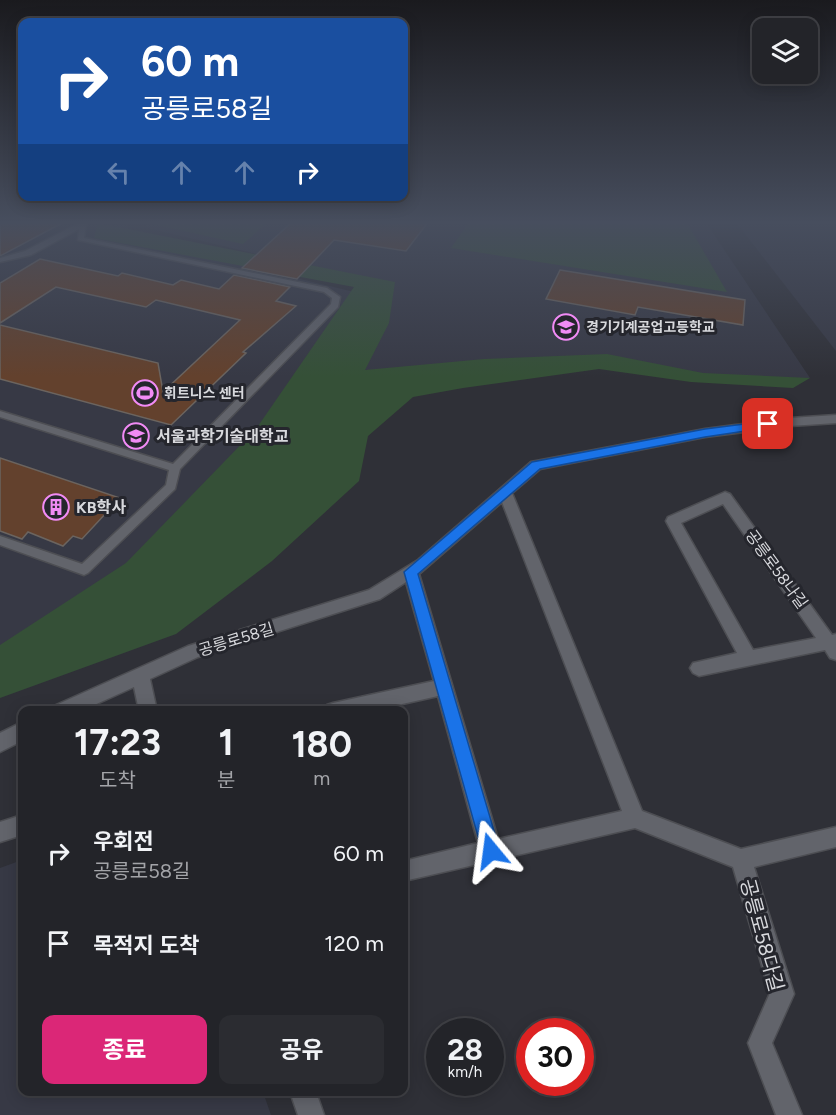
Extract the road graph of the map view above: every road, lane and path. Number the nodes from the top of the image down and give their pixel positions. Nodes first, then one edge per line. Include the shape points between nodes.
1 (245, 273) edge
2 (0, 414) edge
3 (836, 419) edge
4 (175, 468) junction
5 (506, 492) junction
6 (0, 540) edge
7 (411, 572) junction
8 (834, 645) edge
9 (748, 658) junction
10 (699, 668) dead end
11 (140, 675) junction
12 (444, 687) junction
13 (73, 706) edge
14 (147, 706) edge
15 (356, 706) edge
16 (18, 733) edge
17 (0, 743) edge
18 (635, 818) junction
19 (18, 826) edge
20 (0, 832) edge
21 (836, 837) edge
22 (491, 851) junction
23 (741, 860) junction
24 (408, 870) edge
25 (304, 1096) edge
26 (311, 1115) edge
27 (789, 1115) edge

1 - 4 lane via 327,290 336,297 335,305
2 - 4 lane
3 - 5 street, 공릉로58길 via 705,433 536,465
4 - 6 lane via 171,486 84,570
5 - 7 street, 공릉로58길
5 - 18 street
7 - 11 street, 공릉로58길 via 374,595 194,651
7 - 12 street
8 - 9 street, 공릉로58나길
8 - 9 street, 공릉로58나길 via 725,497 673,521
9 - 10 street, 공릉로58나길
11 - 13 street, 공릉로58길
11 - 14 street
12 - 15 street
12 - 22 street
16 - 17 street
18 - 22 street
18 - 23 street, 공릉로58다길
19 - 20 street
21 - 23 street
22 - 24 street
23 - 27 street, 공릉로58다길 via 782,994 760,1043
25 - 26 street

